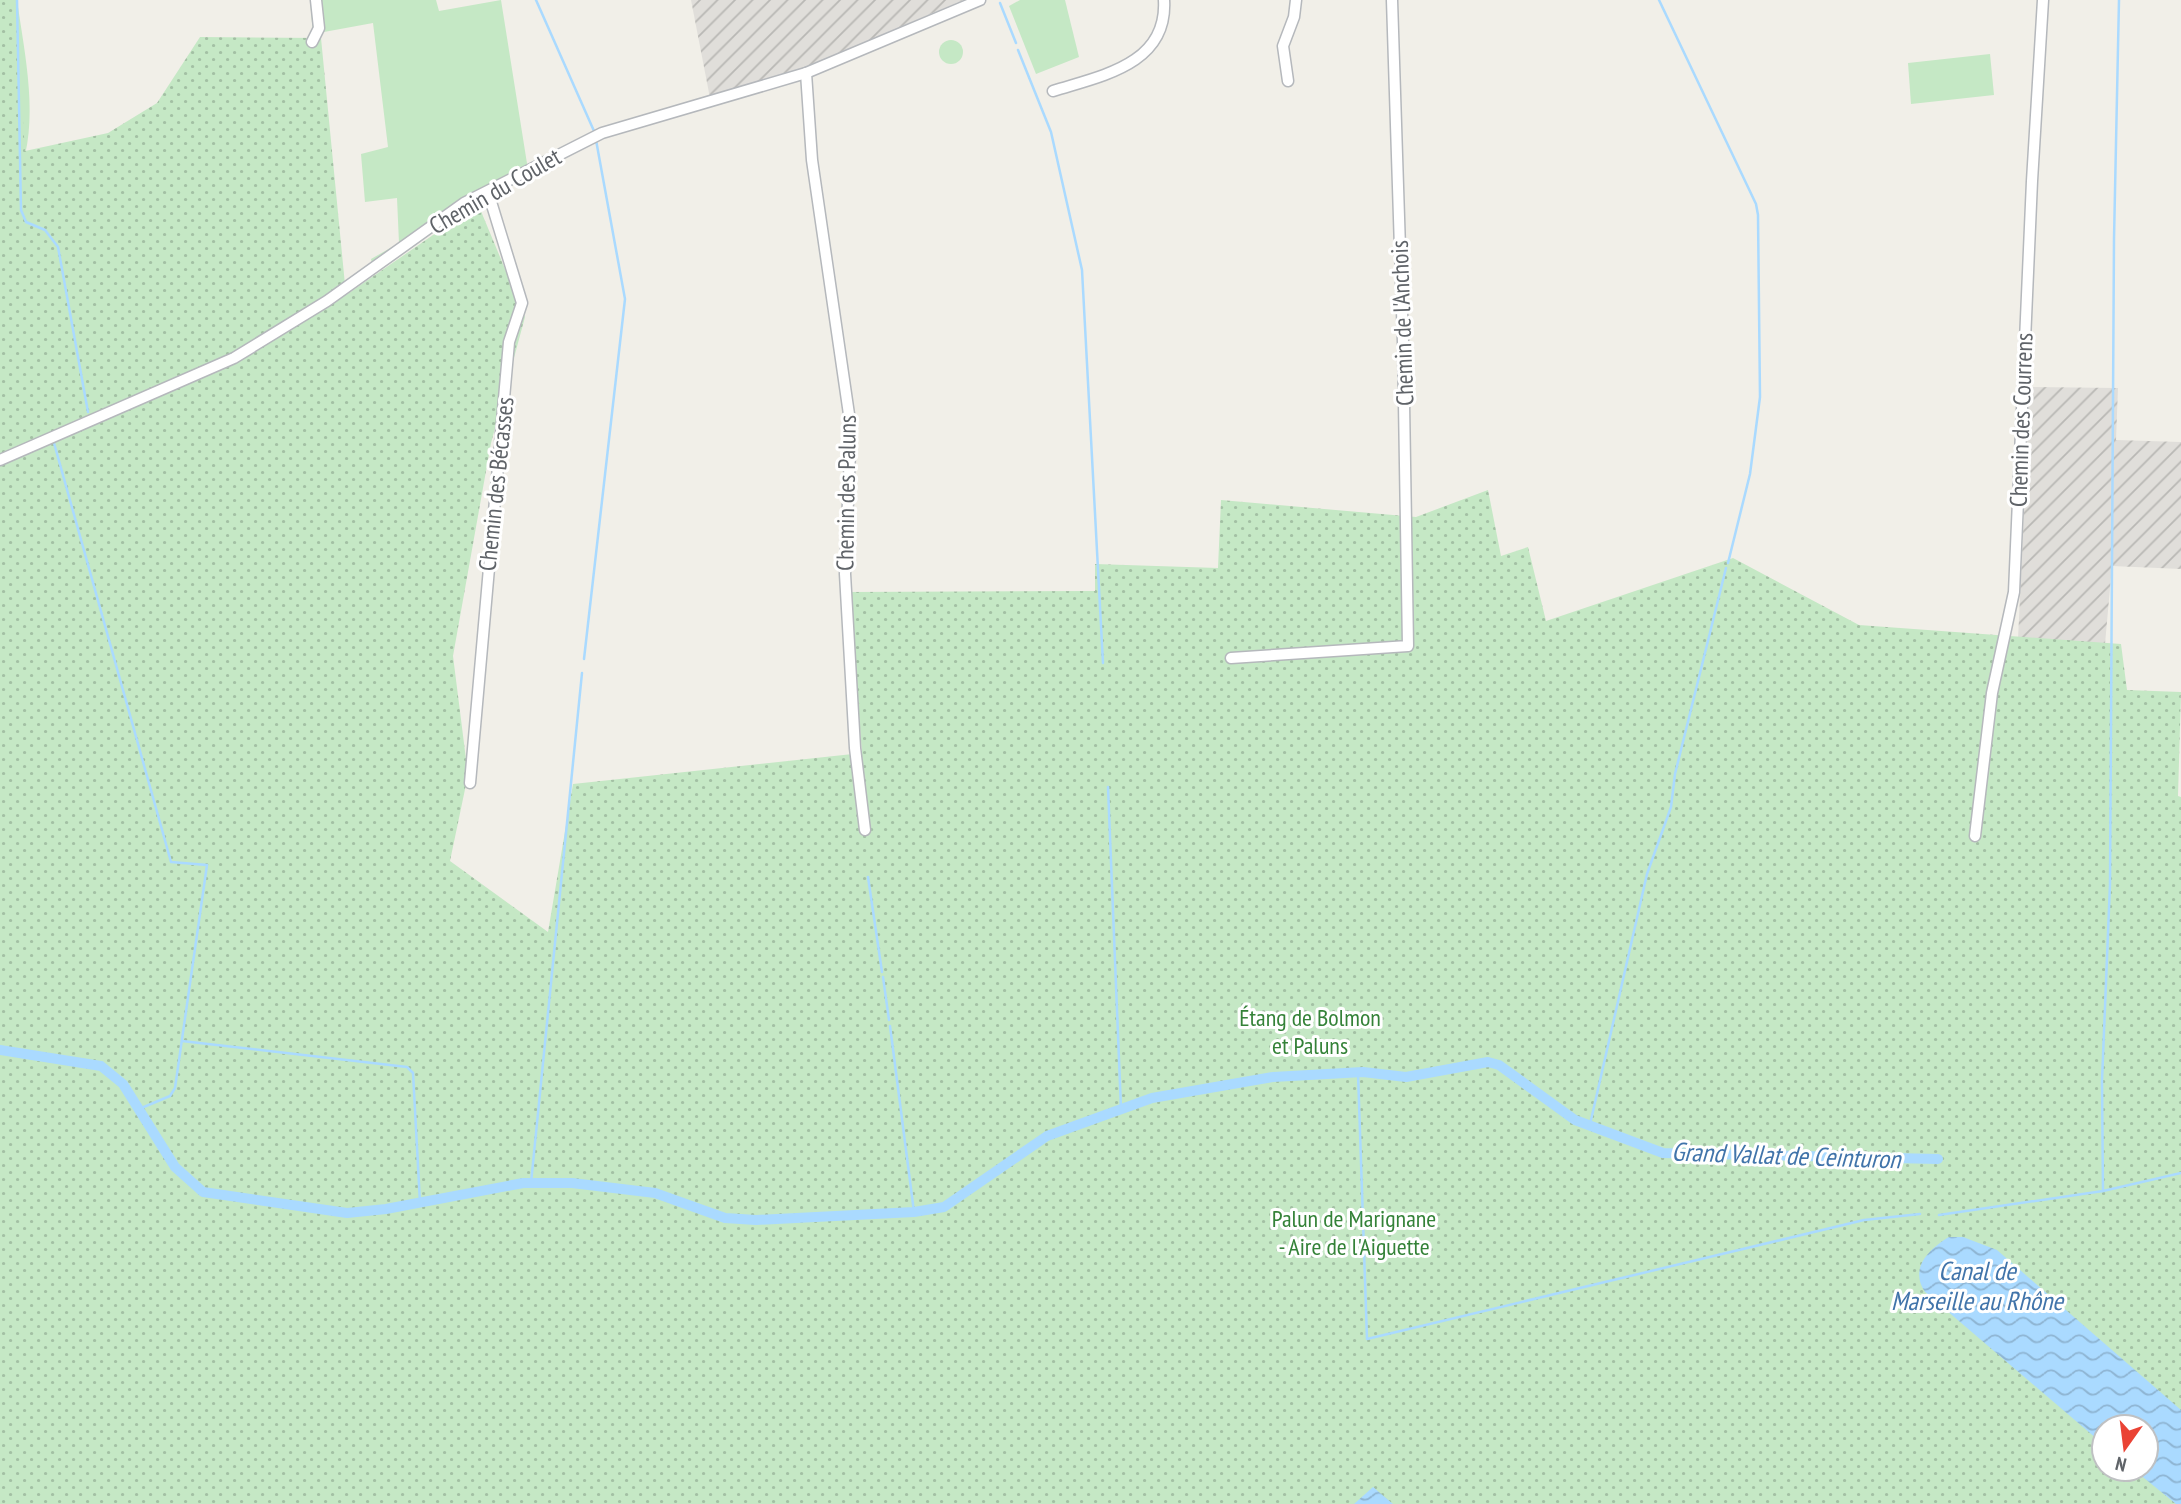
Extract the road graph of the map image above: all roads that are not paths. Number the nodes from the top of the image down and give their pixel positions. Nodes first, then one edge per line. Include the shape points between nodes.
1 (316, 0) edge
2 (980, 0) edge
3 (1164, 0) edge
4 (1296, 0) edge
5 (1392, 0) edge
6 (2043, 0) edge
7 (312, 43) dead end
8 (806, 73) junction
9 (1288, 81) dead end
10 (1053, 91) dead end
11 (488, 192) junction
12 (0, 460) edge
13 (1231, 658) dead end
14 (470, 783) dead end
15 (865, 830) dead end
16 (1975, 836) dead end

1 - 7 street via 319,28
2 - 8 street, Chemin du Coulet
3 - 10 street via 1158,29 1140,58 1124,68
4 - 9 street via 1283,46
5 - 13 street, Chemin de l'Anchois via 1408,646
6 - 16 street, Chemin des Courrens via 2014,592 1992,693
8 - 11 street, Chemin du Coulet via 602,133
8 - 15 street, Chemin des Paluns via 812,160 850,428 845,574 855,748
11 - 12 street, Chemin du Coulet via 464,203 327,301 239,355
11 - 14 street, Chemin des Bécasses via 522,308 509,342

